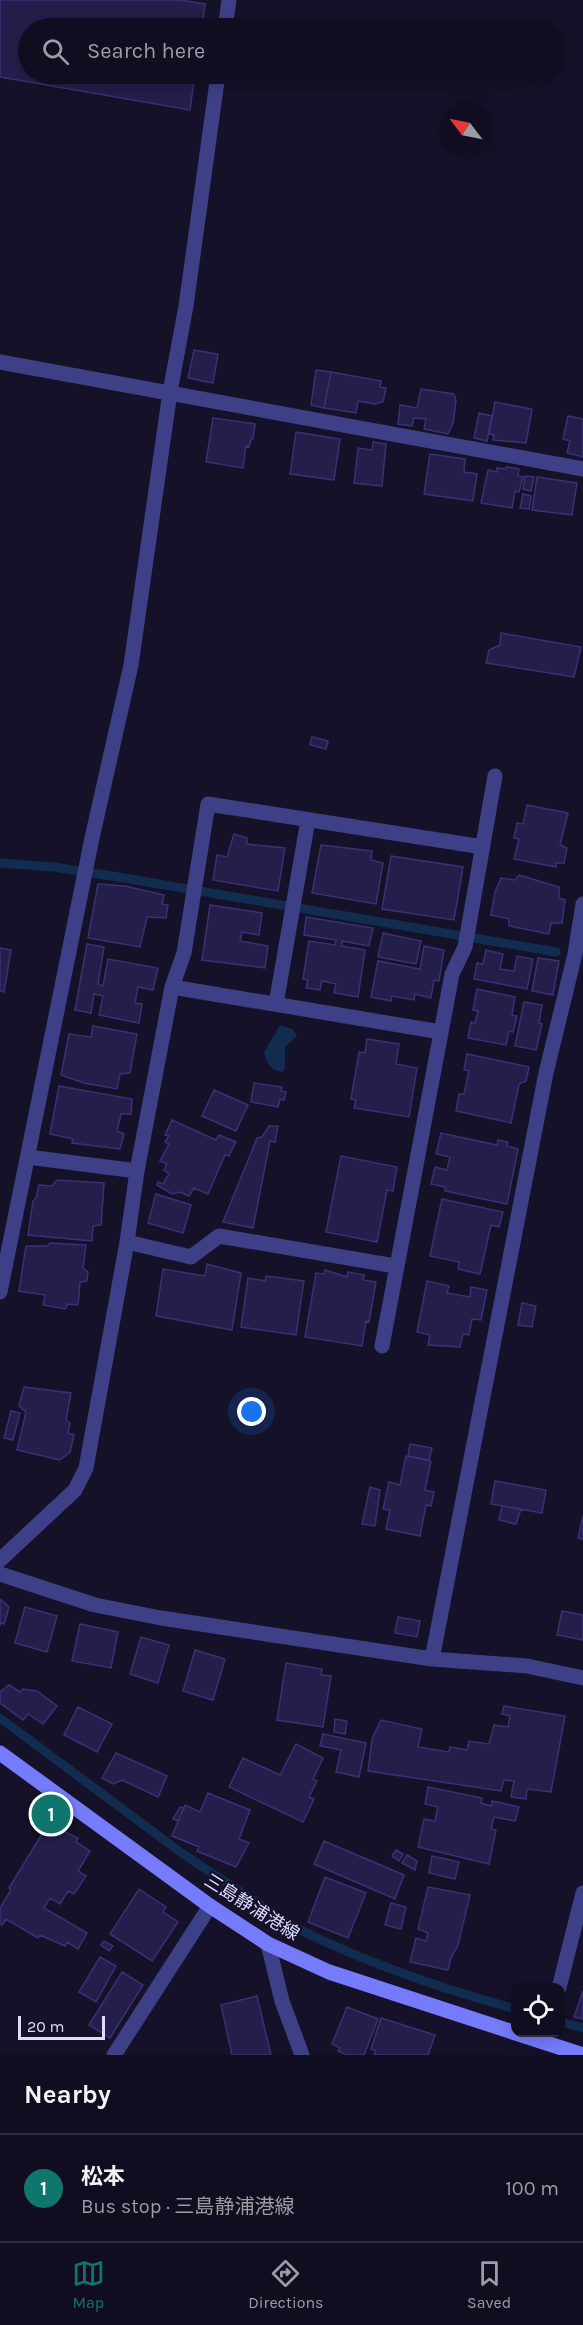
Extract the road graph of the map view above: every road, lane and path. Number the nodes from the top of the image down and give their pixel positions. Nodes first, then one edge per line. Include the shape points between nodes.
1 (228, 0) edge
2 (226, 18) edge
3 (217, 84) edge
4 (0, 362) edge
5 (170, 392) junction
6 (583, 469) edge
7 (495, 777) dead end
8 (308, 820) junction
9 (483, 848) junction
10 (583, 904) edge
11 (172, 987) junction
12 (276, 1005) junction
13 (441, 1032) junction
14 (28, 1157) junction
15 (137, 1172) junction
16 (127, 1242) junction
17 (395, 1266) junction
18 (0, 1292) edge
19 (382, 1346) dead end
20 (0, 1560) edge
21 (0, 1574) edge
22 (432, 1659) junction
23 (583, 1678) edge
24 (0, 1753) edge
25 (583, 1893) edge
26 (210, 1906) junction
27 (268, 1944) junction
28 (576, 1956) edge
29 (562, 1983) edge
30 (511, 2027) edge
31 (542, 2037) edge
32 (114, 2055) edge
33 (302, 2055) edge
34 (583, 2055) edge

1 - 2 street
3 - 5 street
4 - 5 street
5 - 6 street
5 - 14 street via 131,665
7 - 9 street
8 - 9 street
8 - 11 street via 208,804 184,953
8 - 12 street
9 - 13 street via 465,947 452,974
10 - 22 street via 546,1073
11 - 12 street
11 - 15 street
12 - 13 street
13 - 17 street
14 - 15 street
14 - 18 street
15 - 16 street
16 - 17 street via 191,1257 219,1236
16 - 20 street via 86,1468 75,1490
17 - 19 street
21 - 22 street via 95,1605 161,1618
22 - 23 street via 527,1666
24 - 26 main road, 三島静浦港線
25 - 28 street
26 - 27 main road, 三島静浦港線
26 - 32 street
27 - 30 main road, 三島静浦港線 via 329,1972
27 - 33 street via 282,2001
28 - 29 street
31 - 34 main road, 三島静浦港線

